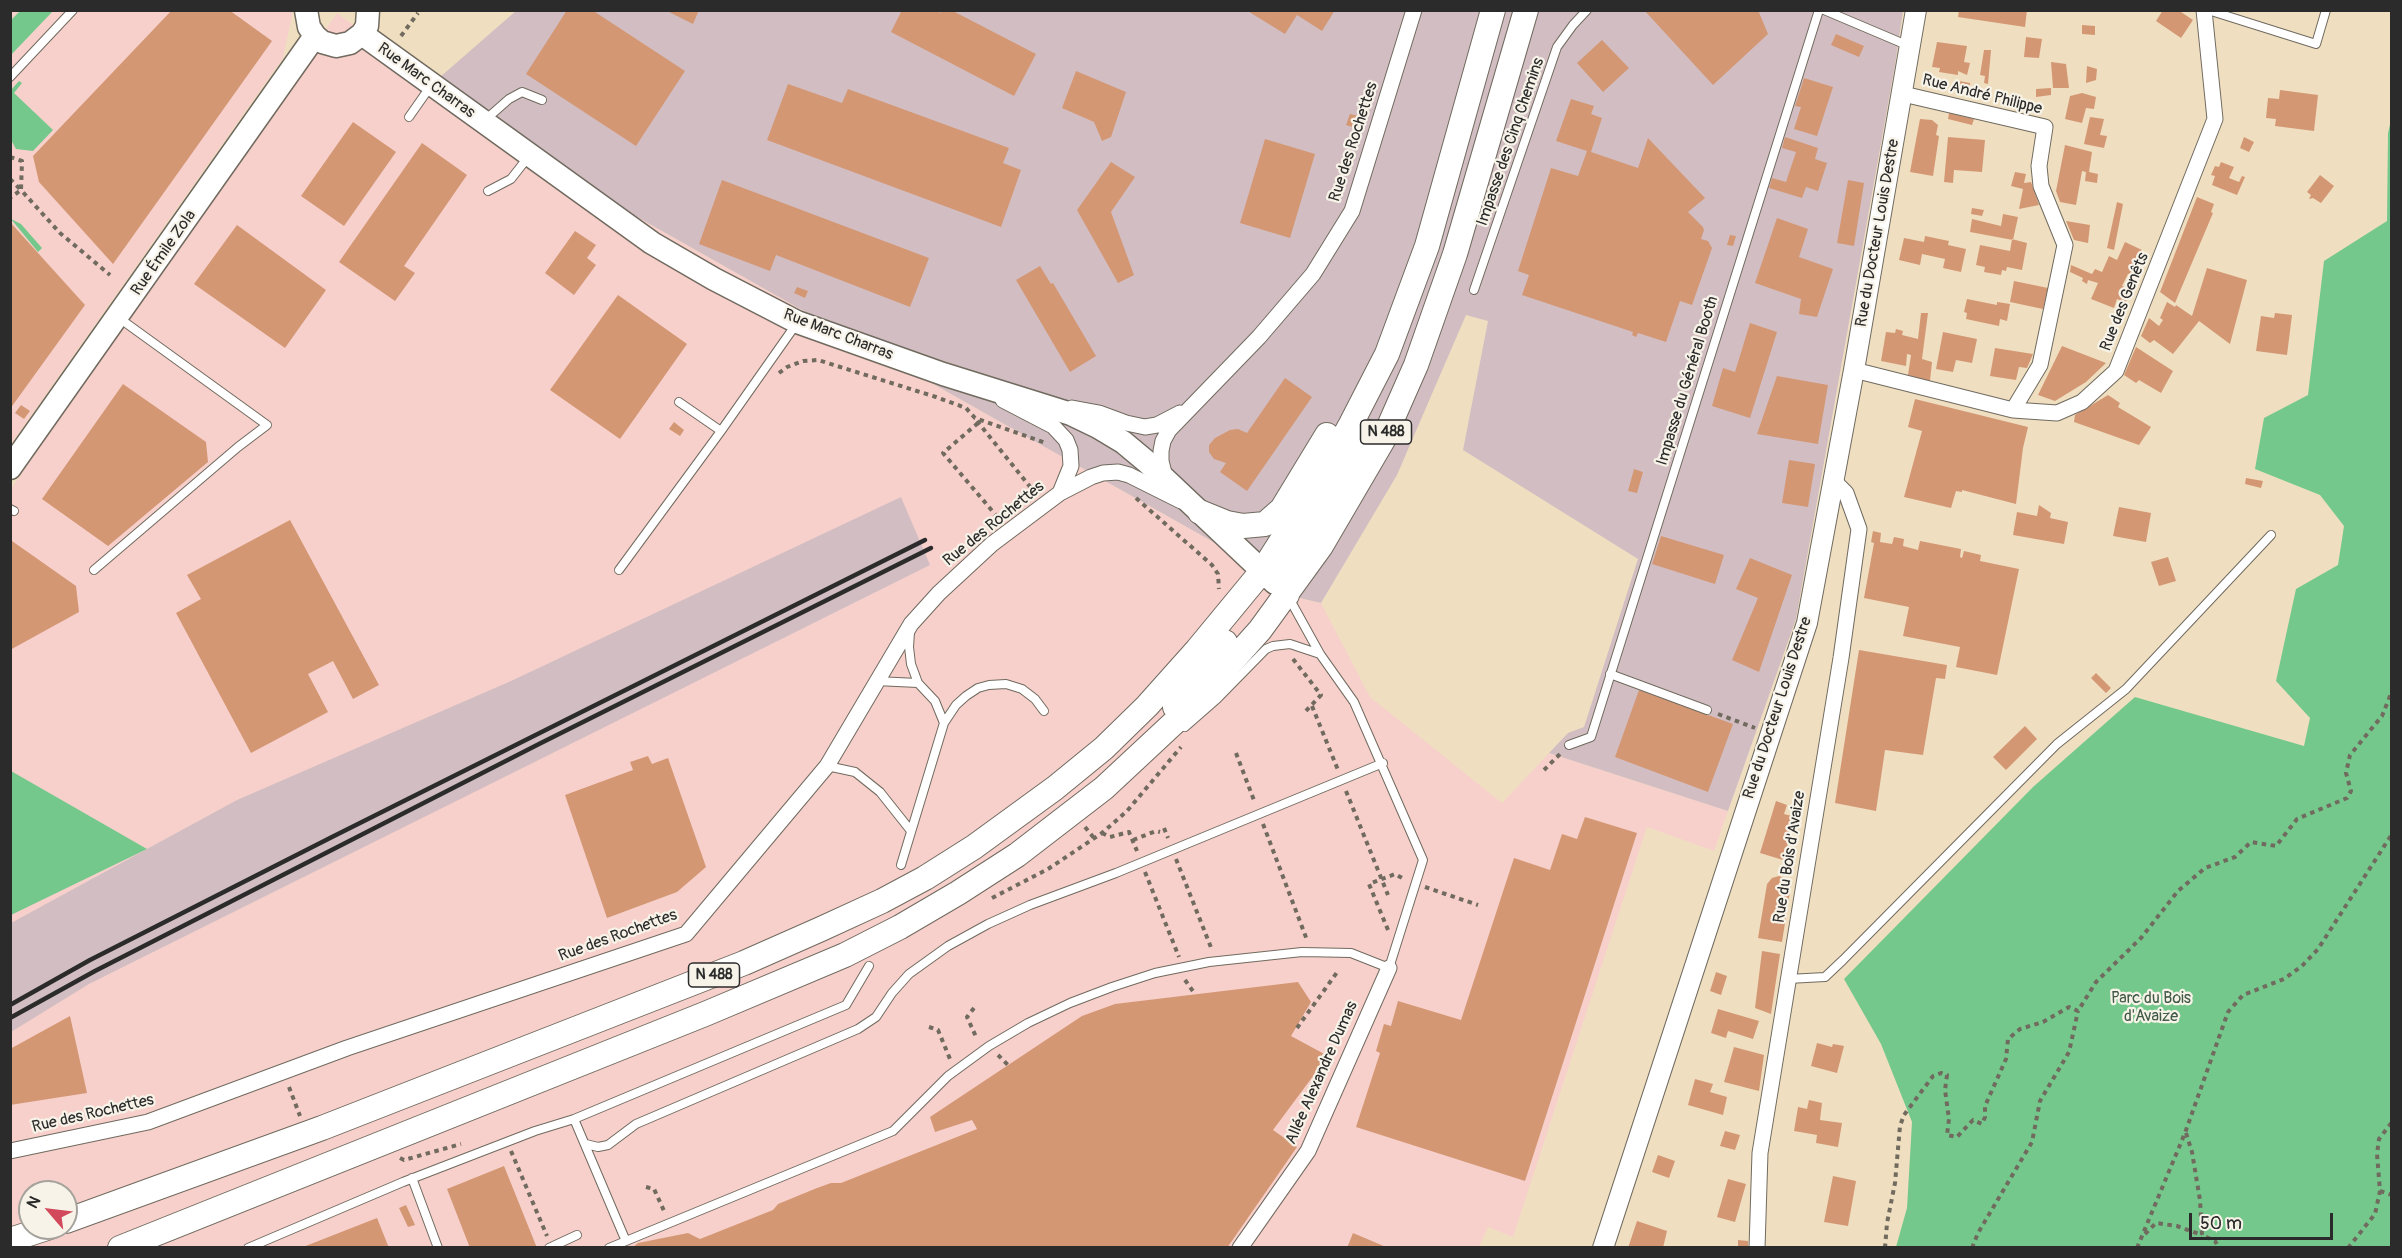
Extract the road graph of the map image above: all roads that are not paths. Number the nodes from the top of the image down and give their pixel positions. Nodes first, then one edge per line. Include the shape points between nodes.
1 (73, 10) edge
2 (306, 10) edge
3 (368, 10) edge
4 (1414, 10) edge
5 (1493, 10) edge
6 (1526, 10) edge
7 (1587, 10) edge
8 (1819, 10) edge
9 (1824, 10) edge
10 (1916, 10) edge
11 (2206, 10) edge
12 (2326, 10) edge
13 (362, 34) junction
14 (315, 36) junction
15 (1910, 47) junction
16 (10, 76) edge
17 (432, 84) junction
18 (1903, 94) junction
19 (542, 100) dead end
20 (409, 117) dead end
21 (483, 122) junction
22 (529, 156) junction
23 (488, 191) dead end
24 (1474, 290) dead end
25 (118, 318) junction
26 (797, 322) junction
27 (1387, 354) junction
28 (1854, 370) junction
29 (985, 387) junction
30 (679, 402) dead end
31 (1039, 404) junction
32 (1188, 409) junction
33 (2013, 410) junction
34 (721, 432) junction
35 (10, 468) edge
36 (1166, 480) junction
37 (1834, 481) junction
38 (1060, 493) junction
39 (1197, 509) junction
40 (2271, 534) dead end
41 (94, 570) dead end
42 (619, 570) dead end
43 (1263, 570) junction
44 (1287, 595) junction
45 (911, 624) junction
46 (1320, 654) junction
47 (1610, 674) junction
48 (876, 681) junction
49 (918, 683) junction
50 (1707, 710) road end
51 (1044, 711) dead end
52 (944, 723) junction
53 (1158, 739) junction
54 (1569, 745) road end
55 (1383, 763) junction
56 (827, 766) junction
57 (911, 831) junction
58 (902, 865) dead end
59 (869, 966) dead end
60 (1389, 968) junction
61 (1788, 979) junction
62 (574, 1119) junction
63 (586, 1144) junction
64 (10, 1151) edge
65 (412, 1178) junction
66 (78, 1217) edge
67 (577, 1235) dead end
68 (625, 1239) junction
69 (548, 1243) edge
70 (120, 1248) edge
71 (248, 1248) edge
72 (438, 1248) edge
73 (609, 1248) edge
74 (1240, 1248) edge
75 (1603, 1248) edge
76 (1757, 1248) edge

1 - 16 lane
2 - 14 main road
3 - 13 main road
4 - 32 street, Rue des Rochettes via 1352,211 1335,242 1313,274 1258,337
5 - 27 main road, N 488 via 1427,246
6 - 44 main road, N 488 via 1455,255 1416,365 1383,440 1321,546
7 - 24 lane, Impasse des Cinq Chemins via 1557,47
8 - 47 lane, Impasse du Général Booth
9 - 15 lane
10 - 15 street, Rue du Docteur Louis Destre
11 - 12 lane via 2316,44
11 - 33 street, Rue des Genêts via 2215,119 2116,371 2082,402 2057,413
13 - 14 main road via 350,43 336,46
13 - 17 main road, Rue Marc Charras
14 - 25 main road, Rue Émile Zola
15 - 18 street, Rue du Docteur Louis Destre
17 - 20 lane
17 - 21 main road, Rue Marc Charras
18 - 28 street, Rue du Docteur Louis Destre
18 - 33 street, Rue André Philippe via 2045,127 2039,166 2041,186 2065,245 2040,365
19 - 21 lane via 522,92
21 - 22 main road, Rue Marc Charras
22 - 23 lane via 511,179
22 - 26 main road, Rue Marc Charras via 652,243
25 - 35 main road, Rue Émile Zola
25 - 41 lane via 267,424
26 - 29 main road, Rue Marc Charras
26 - 34 lane
27 - 39 main road via 1357,388 1273,519 1265,524 1243,526
27 - 43 main road, N 488 via 1320,480
27 - 44 main road via 1384,388 1375,412 1330,499 1286,567 1282,580
28 - 33 street, Rue des Genêts
28 - 37 street, Rue du Docteur Louis Destre
29 - 31 main road, Rue Marc Charras
29 - 38 street, Rue des Rochettes via 1053,426 1066,440 1071,466
30 - 34 lane
31 - 32 street, Rue des Rochettes via 1093,412 1144,427 1157,425
31 - 36 main road, Rue Marc Charras via 1098,427 1123,442
32 - 36 street, Rue des Rochettes via 1164,441 1161,461
34 - 42 lane
36 - 39 main road, Rue Marc Charras
37 - 61 street, Rue du Bois d'Avaize via 1846,493 1859,529
37 - 75 street, Rue du Docteur Louis Destre via 1807,623
38 - 39 street, Rue des Rochettes via 1091,477 1118,472
38 - 45 street, Rue des Rochettes via 992,544
39 - 43 main road, Rue Marc Charras
40 - 61 lane via 2126,689 2057,744 1825,977
43 - 44 main road, Rue Marc Charras
43 - 53 main road via 1261,596 1180,698
43 - 66 main road, N 488 via 1161,690 1104,748 1014,819 925,878 744,963 322,1128
44 - 46 lane
44 - 53 main road, N 488 via 1224,673
45 - 48 street, Rue des Rochettes
45 - 49 lane via 910,656
46 - 53 lane via 1290,644 1273,645 1194,720 1178,732
46 - 55 lane via 1354,702
47 - 50 lane
47 - 54 lane, Impasse du Général Booth via 1591,737
48 - 49 lane
48 - 56 street, Rue des Rochettes
49 - 52 lane via 935,701
51 - 52 lane via 1022,689 1006,684 989,685 966,696
52 - 57 lane
53 - 70 main road, N 488 via 1017,855 900,927 845,955
55 - 60 lane via 1423,860
55 - 63 lane via 1030,905 948,946 909,974 876,1017 858,1029 636,1124 608,1145
56 - 57 lane via 855,772 880,792
56 - 64 street, Rue des Rochettes via 686,934 347,1048 148,1122
57 - 58 lane
59 - 62 lane via 846,1005
60 - 68 lane via 1351,953 1258,957 1155,973 1070,1003 983,1050 956,1070 893,1131
60 - 74 street, Allée Alexandre Dumas via 1308,1151
61 - 76 street, Rue du Bois d'Avaize via 1760,1153
62 - 63 lane
62 - 65 lane
63 - 68 lane
65 - 71 lane
65 - 72 lane
67 - 69 lane
68 - 73 lane

